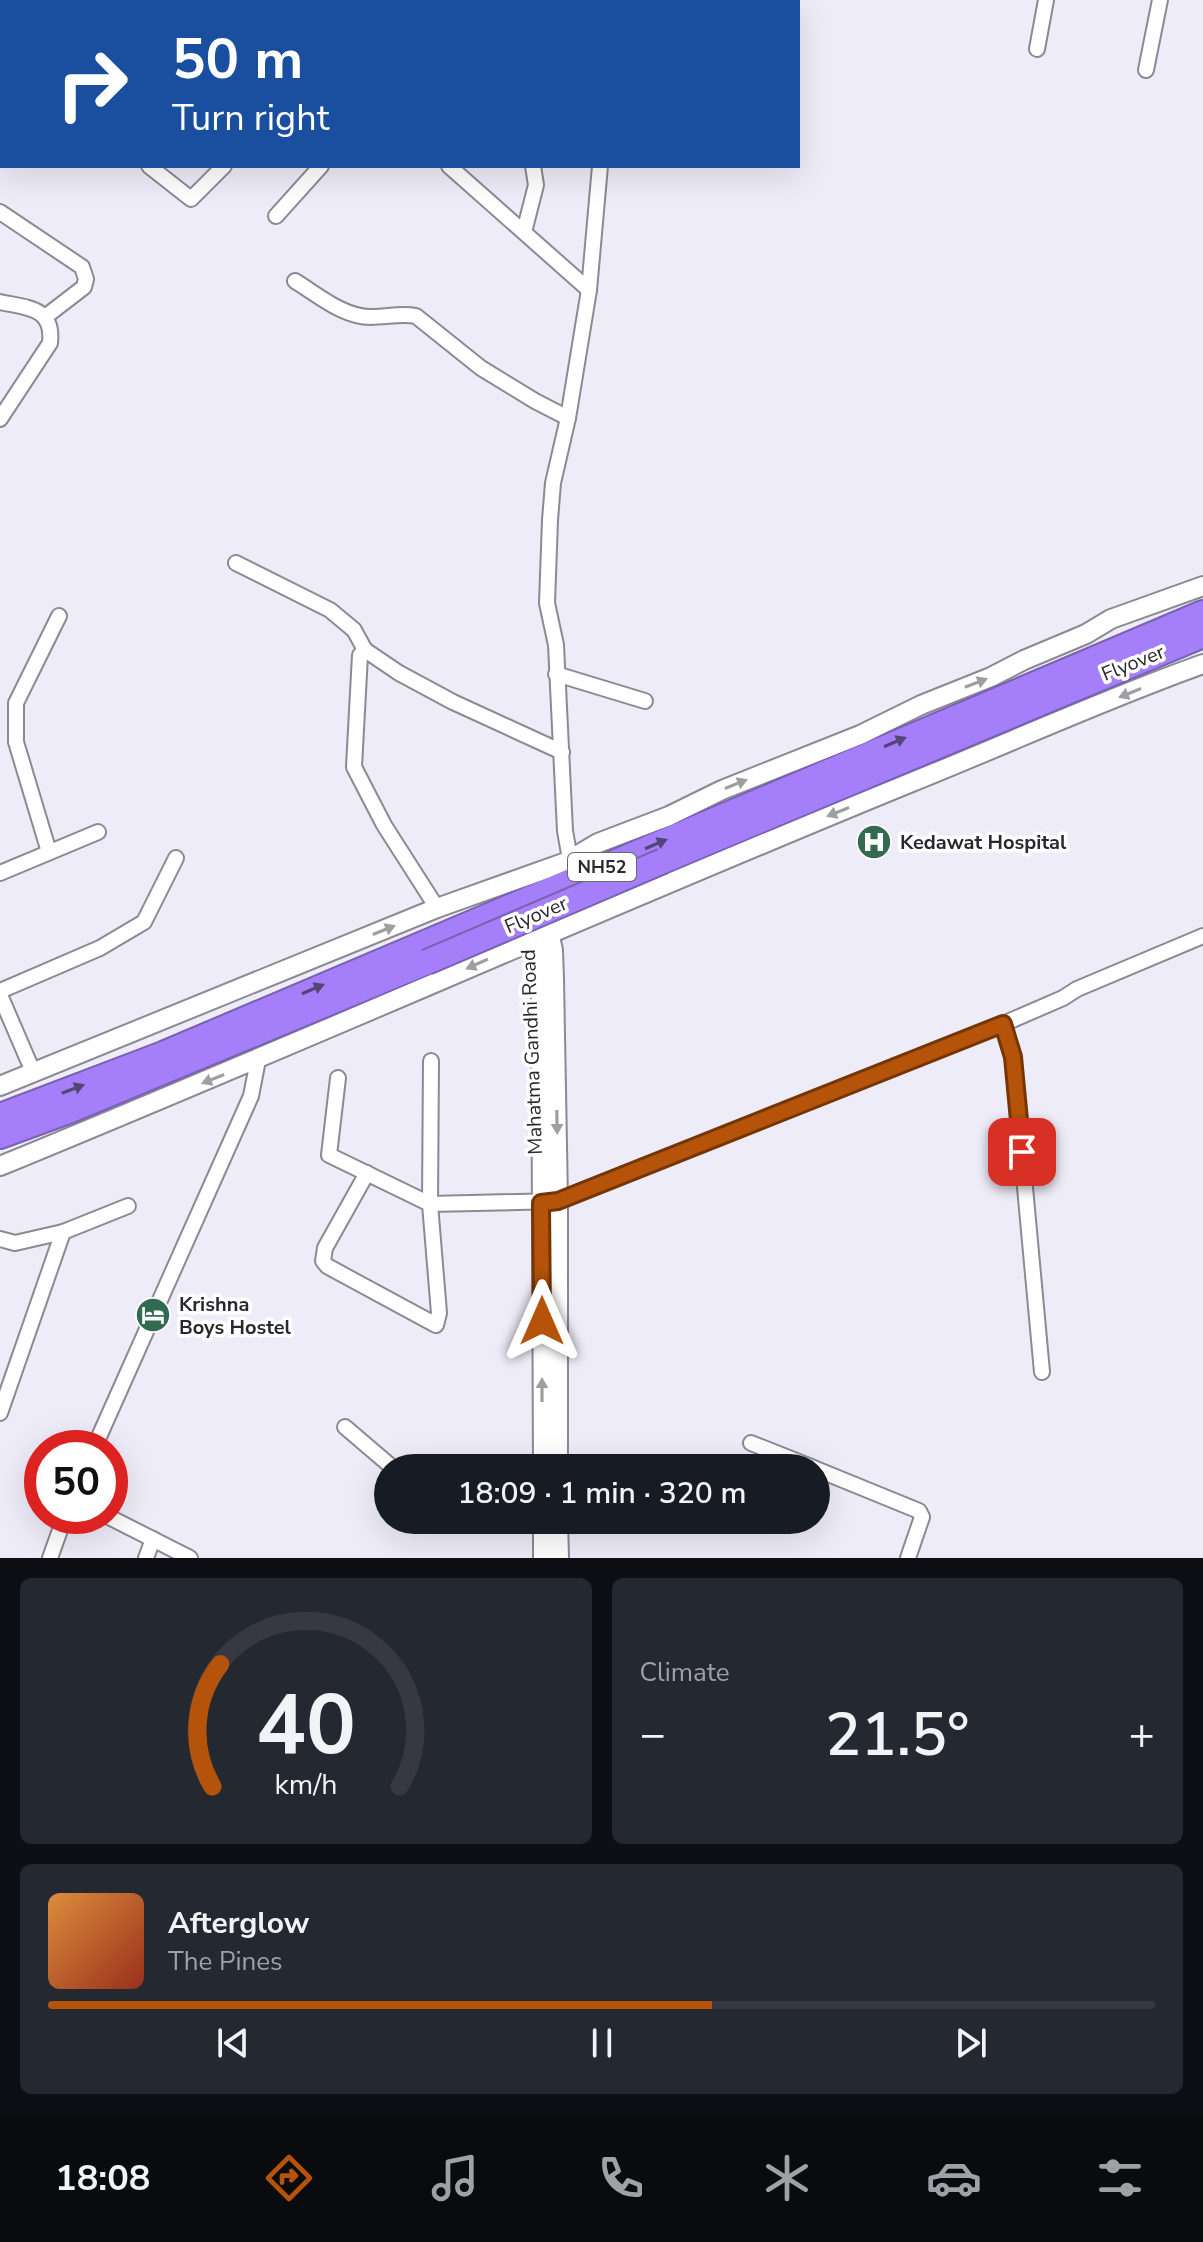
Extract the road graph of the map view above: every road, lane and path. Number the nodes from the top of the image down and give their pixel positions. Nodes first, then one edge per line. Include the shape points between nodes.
1 (1046, 0) edge
2 (1160, 0) edge
3 (1037, 49) dead end
4 (1146, 70) dead end
5 (152, 168) edge
6 (222, 168) edge
7 (319, 168) edge
8 (451, 168) edge
9 (533, 168) edge
10 (600, 168) edge
11 (0, 212) edge
12 (276, 216) dead end
13 (524, 232) junction
14 (295, 281) dead end
15 (589, 290) junction
16 (0, 302) edge
17 (45, 317) junction
18 (568, 418) junction
19 (0, 419) edge
20 (236, 563) dead end
21 (1203, 586) edge
22 (1203, 613) edge
23 (59, 616) dead end
24 (1203, 635) edge
25 (365, 650) junction
26 (1203, 664) edge
27 (556, 674) junction
28 (645, 701) dead end
29 (562, 752) junction
30 (98, 832) dead end
31 (49, 852) junction
32 (176, 858) dead end
33 (570, 859) junction
34 (0, 873) edge
35 (540, 882) junction
36 (437, 908) junction
37 (548, 933) junction
38 (1203, 936) edge
39 (0, 993) edge
40 (1003, 1024) junction
41 (258, 1060) junction
42 (431, 1061) dead end
43 (34, 1074) junction
44 (338, 1078) dead end
45 (0, 1086) edge
46 (0, 1116) edge
47 (0, 1136) edge
48 (0, 1166) edge
49 (367, 1173) junction
50 (550, 1202) junction
51 (430, 1204) junction
52 (128, 1206) dead end
53 (63, 1232) junction
54 (0, 1239) edge
55 (1042, 1372) dead end
56 (0, 1413) edge
57 (345, 1427) dead end
58 (102, 1430) edge
59 (751, 1443) dead end
60 (377, 1454) edge
61 (543, 1454) edge
62 (558, 1454) edge
63 (779, 1454) edge
64 (830, 1474) edge
65 (128, 1526) edge
66 (59, 1534) edge
67 (543, 1534) edge
68 (558, 1534) edge
69 (153, 1539) junction
70 (50, 1558) edge
71 (146, 1558) edge
72 (190, 1558) edge
73 (543, 1558) edge
74 (559, 1558) edge
75 (908, 1558) edge

1 - 3 street
2 - 4 street
5 - 6 street via 191,199
7 - 12 street
8 - 13 street
9 - 13 street via 536,185
10 - 15 street
11 - 17 street via 82,267 84,287
13 - 15 street
14 - 18 street via 346,313 369,318 416,316 481,368
15 - 18 street
16 - 17 street
17 - 19 street via 50,343
18 - 27 street via 550,520 547,603
20 - 25 street via 330,610 354,630
33 -> 21 street via 991,677 1111,619
35 -> 22 highway, NH52
23 - 31 street via 16,703 16,742
24 - 47 highway, Flyover / NH52, bridge
25 - 29 street via 453,702
25 - 36 street via 357,664 354,767
26 -> 37 street
27 - 28 street
27 - 29 street
29 - 33 street
30 - 31 street
31 - 34 street
32 - 39 street via 144,922
33 - 35 street
35 - 36 street
35 - 37 street, Mahatma Gandhi Road
46 -> 35 highway, NH52 via 163,1054
43 -> 36 street
37 -> 41 street
37 - 50 street, Mahatma Gandhi Road via 554,979
38 - 40 street
39 - 43 street
40 - 50 street
40 - 55 street via 1013,1057
41 -> 48 street
41 - 58 street via 251,1096
42 - 51 street
43 - 45 street
44 - 49 street via 329,1155
49 - 51 street
49 - 51 street via 325,1248 323,1261 433,1326 439,1313
50 - 51 street
61 -> 50 street, Mahatma Gandhi Road
50 - 62 street, Mahatma Gandhi Road
52 - 53 street
53 - 54 street via 15,1243
53 - 56 street
57 - 60 street
59 - 63 street
64 - 75 street via 919,1511 922,1517
65 - 69 street
66 - 70 street
67 - 73 street
68 - 74 street
69 - 71 street
69 - 72 street

